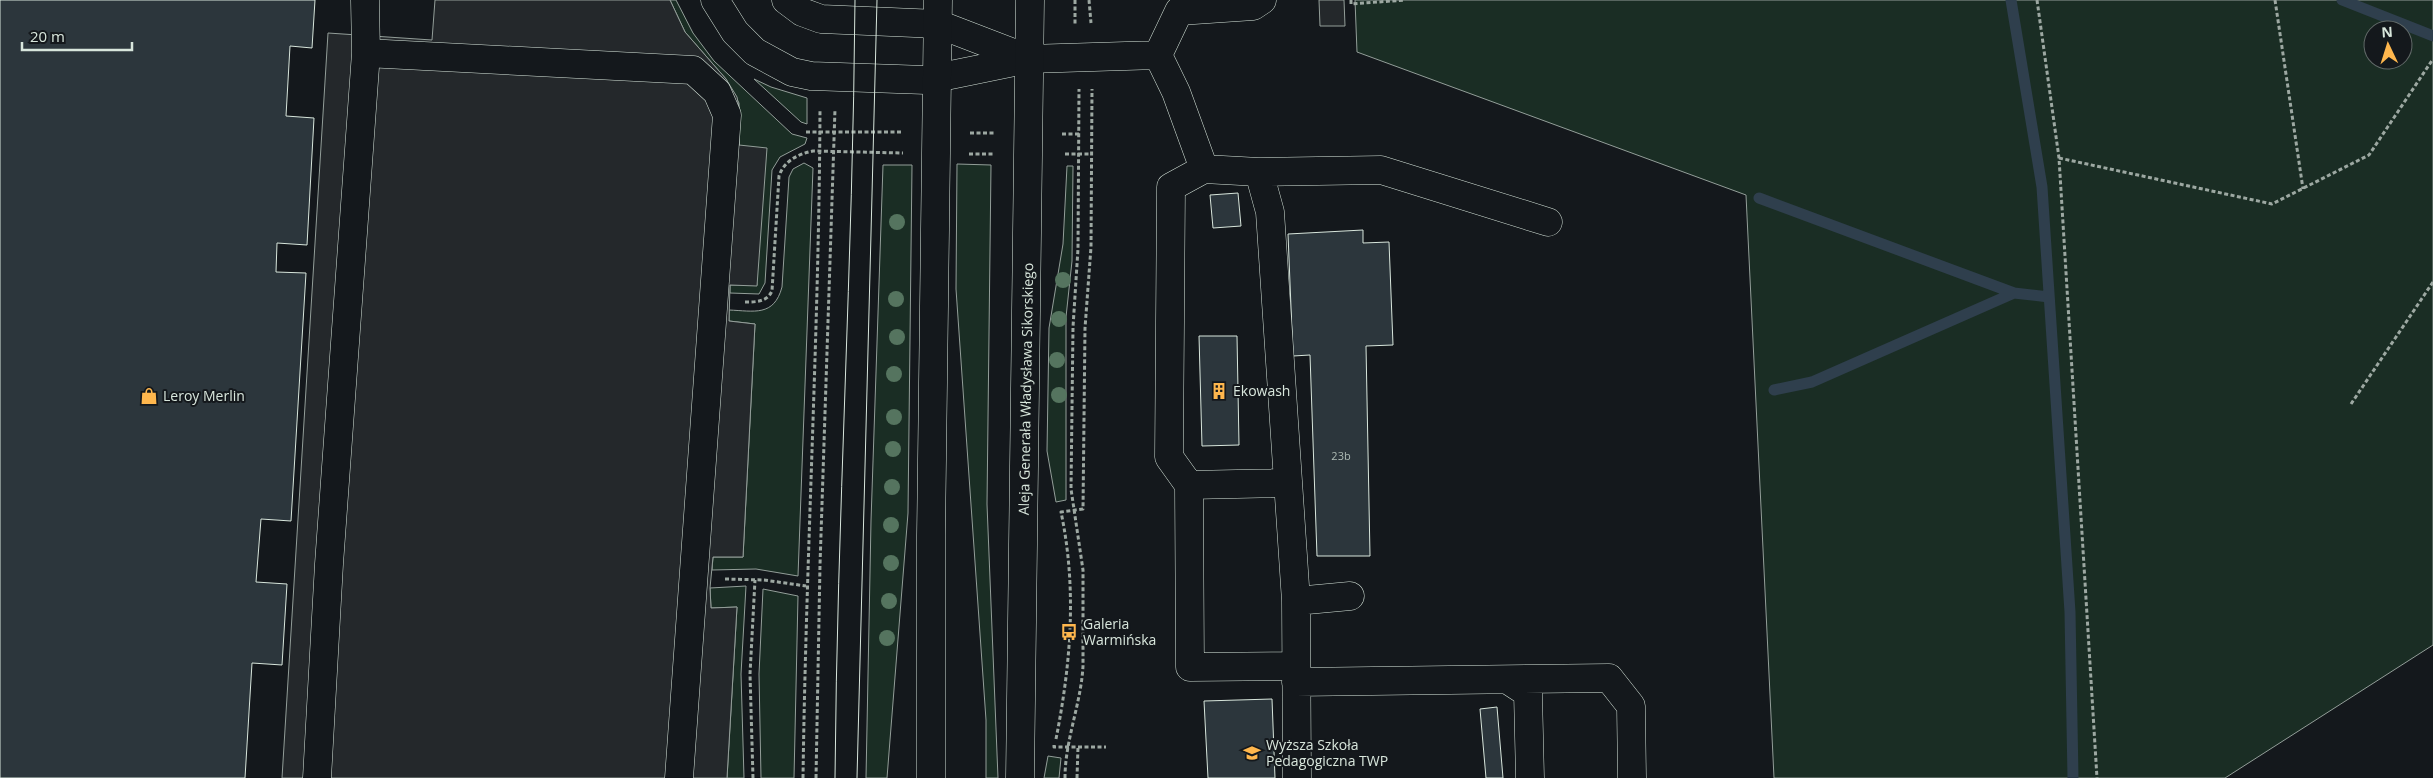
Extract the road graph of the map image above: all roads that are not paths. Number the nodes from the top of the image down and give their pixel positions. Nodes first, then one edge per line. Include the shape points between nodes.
1 (365, 0) edge
2 (715, 0) edge
3 (786, 0) edge
4 (1030, 0) edge
5 (1262, 0) edge
6 (938, 12) edge
7 (366, 53) junction
8 (1158, 55) junction
9 (1030, 59) junction
10 (938, 79) junction
11 (1204, 169) junction
12 (1259, 172) junction
13 (1548, 222) dead end
14 (1286, 483) junction
15 (1189, 485) junction
16 (1350, 596) dead end
17 (1296, 601) junction
18 (1295, 674) junction
19 (1508, 680) junction
20 (317, 778) edge
21 (679, 778) edge
22 (931, 778) edge
23 (1020, 778) edge
24 (1298, 778) edge
25 (1530, 778) edge
26 (1632, 778) edge

1 - 7 main road
2 - 10 main road via 735,32 755,52 792,72 811,76
3 - 6 main road via 802,12 821,19
4 - 9 main road, Aleja Generała Władysława Sikorskiego
5 - 8 main road via 1253,6 1179,11
6 - 9 main road
6 - 10 main road
7 - 20 main road
7 - 21 main road via 693,70 717,92 728,116
8 - 9 main road
8 - 11 main road via 1176,92
9 - 10 main road
9 - 23 main road, Aleja Generała Władysława Sikorskiego
10 - 22 main road
11 - 12 main road
11 - 15 main road via 1171,187 1169,457
12 - 13 main road via 1381,170
12 - 14 main road via 1270,212
14 - 15 main road
14 - 17 main road
15 - 18 main road via 1190,667
16 - 17 main road
17 - 18 main road
18 - 19 main road
18 - 24 main road
19 - 25 main road via 1528,693
19 - 26 main road via 1609,678 1631,706

